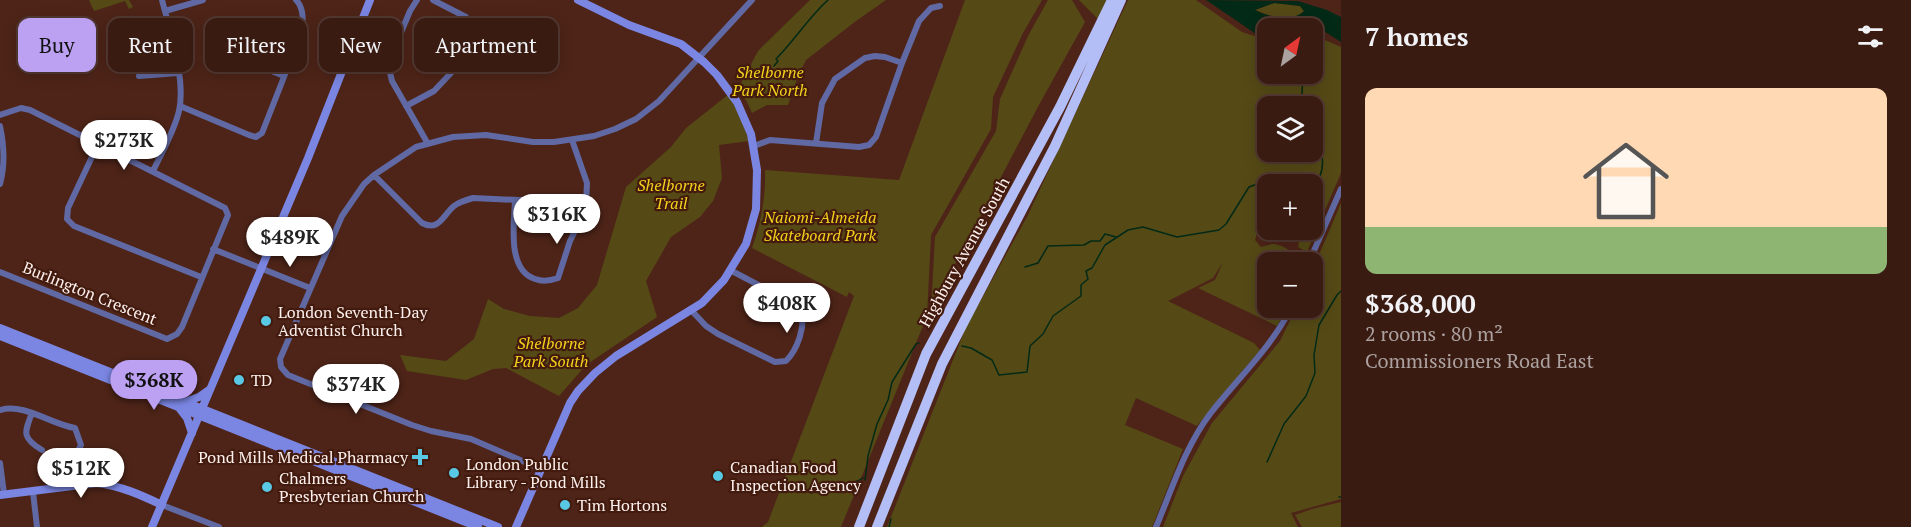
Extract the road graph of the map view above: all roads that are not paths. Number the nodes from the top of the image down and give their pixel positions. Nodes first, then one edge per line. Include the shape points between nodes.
1 (162, 0) edge
2 (203, 0) edge
3 (296, 0) edge
4 (370, 0) edge
5 (417, 0) edge
6 (433, 0) edge
7 (578, 0) edge
8 (752, 0) edge
9 (1112, 0) edge
10 (1121, 0) edge
11 (591, 3) edge
12 (940, 6) dead end
13 (165, 10) junction
14 (167, 18) edge
15 (699, 57) junction
16 (902, 63) junction
17 (178, 72) joint
18 (274, 72) edge
19 (139, 76) dead end
20 (284, 76) junction
21 (180, 106) junction
22 (406, 106) junction
23 (0, 115) edge
24 (0, 126) edge
25 (572, 140) junction
26 (816, 143) junction
27 (98, 144) junction
28 (428, 144) junction
29 (754, 146) junction
30 (1, 161) edge
31 (153, 171) junction
32 (374, 175) junction
33 (0, 184) edge
34 (1341, 189) edge
35 (515, 201) junction
36 (586, 203) junction
37 (213, 249) junction
38 (1313, 252) edge
39 (261, 269) junction
40 (730, 270) junction
41 (0, 272) edge
42 (201, 278) junction
43 (310, 288) junction
44 (691, 310) junction
45 (1286, 318) edge
46 (0, 328) edge
47 (0, 336) edge
48 (210, 389) junction
49 (182, 405) junction
50 (0, 410) edge
51 (32, 413) junction
52 (201, 413) junction
53 (225, 418) junction
54 (216, 423) junction
55 (192, 433) junction
56 (42, 450) dead end
57 (0, 463) edge
58 (541, 468) junction
59 (56, 489) junction
60 (33, 492) junction
61 (2, 495) edge
62 (162, 505) junction
63 (37, 527) edge
64 (152, 527) edge
65 (219, 527) edge
66 (478, 527) edge
67 (498, 527) edge
68 (516, 527) edge
69 (859, 527) edge
70 (877, 527) edge
71 (1156, 527) edge

1 - 13 street
2 - 13 street
3 - 20 street via 302,13 302,31
4 - 39 main road
5 - 22 street via 389,68
6 - 22 street via 466,17 468,24 451,73 434,91
7 - 11 main road
8 - 15 street
9 - 69 highway, Highbury Avenue South via 1060,107 926,354
10 - 70 highway, Highbury Avenue South via 1055,146 942,364
11 - 15 main road via 629,25 681,44
12 - 16 street via 932,8 919,21
13 - 14 street
15 - 25 street via 659,101 636,119 594,136
15 - 29 main road via 737,102
16 - 26 street via 876,137 869,145
16 - 26 street via 885,57 865,58 835,79 822,103
17 - 19 street
17 - 21 street
18 - 20 street
20 - 21 street via 267,123 256,137
21 - 31 street
22 - 28 street
23 - 27 street, Burlington Crescent via 21,108 30,110
24 - 30 street
25 - 28 street via 533,142 486,135 453,137
25 - 36 street via 587,183
26 - 29 street via 770,140
27 - 31 street, Burlington Crescent
27 - 42 street via 68,208 67,219 74,226
28 - 32 street via 416,147
29 - 40 main road via 756,209 746,244
30 - 33 street
31 - 37 street, Burlington Crescent via 225,208 228,214
32 - 35 street via 429,226 443,220 453,207 473,198
32 - 43 street via 342,216
34 - 38 street
35 - 36 street
35 - 36 street via 518,265 525,275 550,281 558,278
37 - 39 street
37 - 42 street, Burlington Crescent
39 - 43 street
39 - 48 main road
40 - 44 main road
40 - 44 street via 802,310 804,324 793,355 786,361 775,362 718,334
41 - 42 street, Burlington Crescent via 167,339 182,327
43 - 58 street via 280,359 288,375 412,425 471,439
44 - 58 main road via 616,356 584,385 570,403
45 - 71 street via 1194,439
46 - 49 main road
47 - 49 main road
48 - 49 main road
48 - 52 main road
48 - 53 main road via 213,406
49 - 52 main road
49 - 55 main road
50 - 51 street via 10,407
51 - 56 street via 26,435
51 - 59 street via 75,428 81,445 66,457 52,456
52 - 53 main road
52 - 54 main road
52 - 55 main road
53 - 67 main road
54 - 55 main road
54 - 66 main road
55 - 62 main road
57 - 61 street
58 - 68 main road
59 - 60 main road
59 - 62 main road via 110,484
60 - 61 main road
60 - 63 street
62 - 64 main road
62 - 65 street

